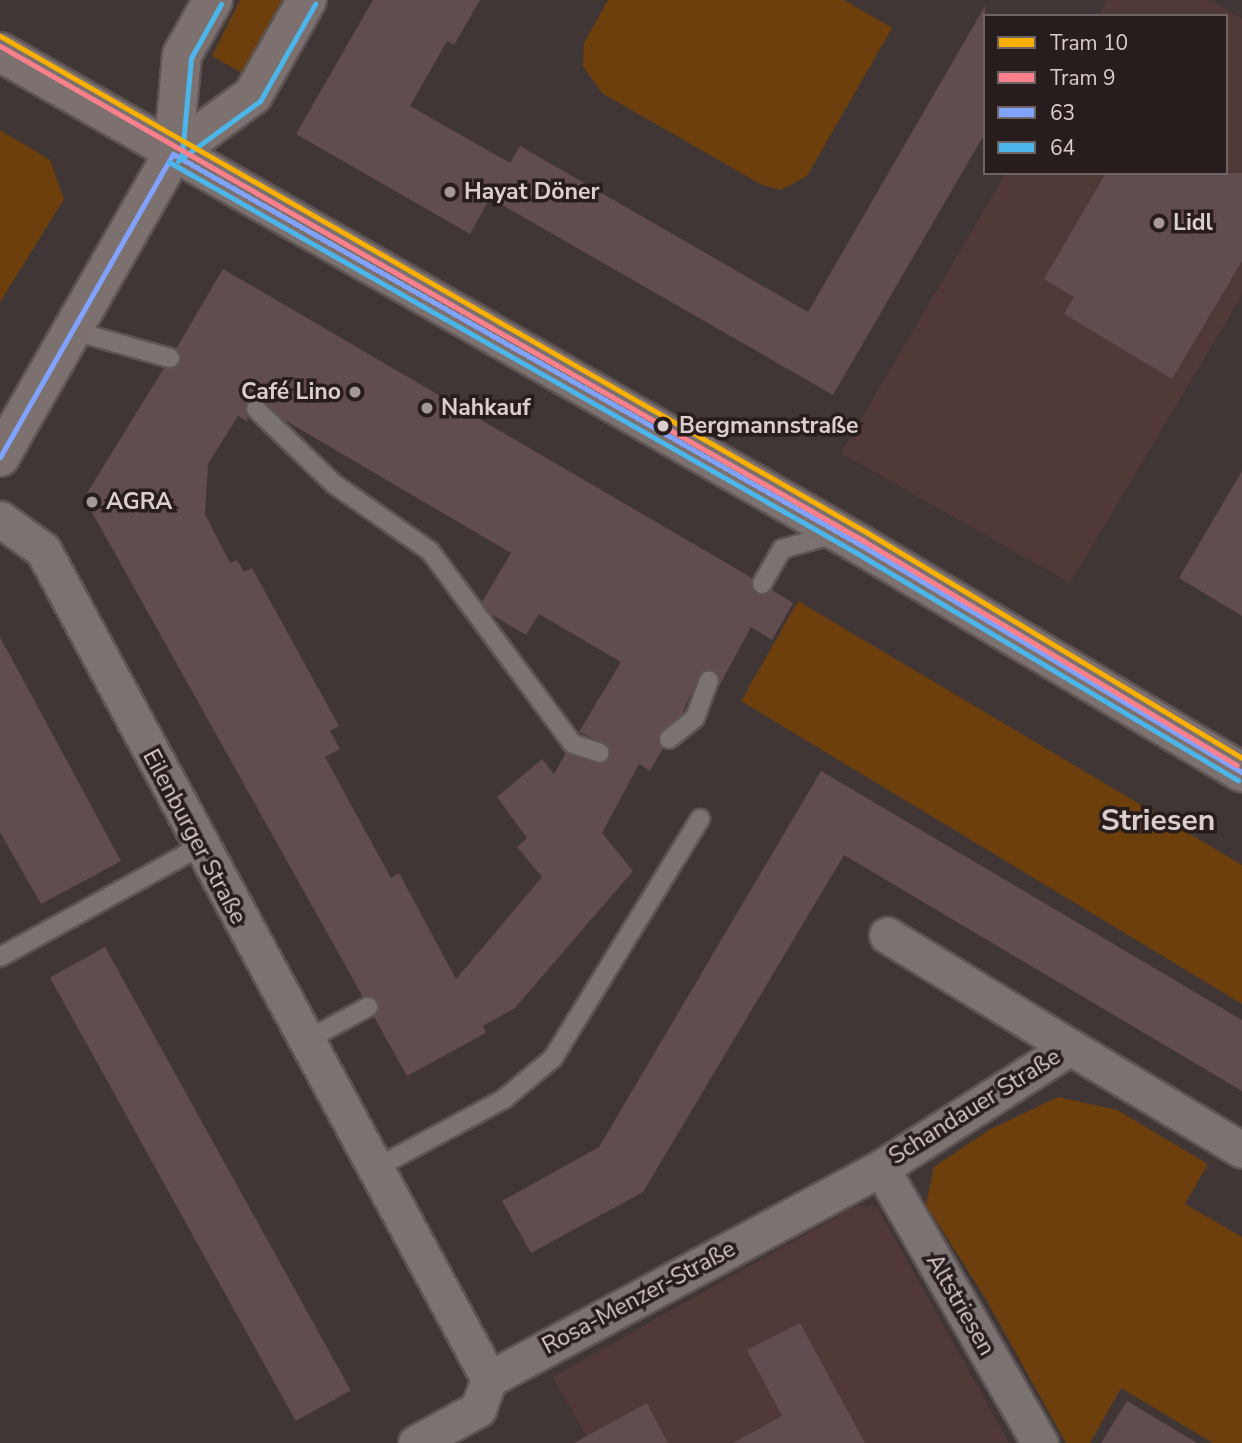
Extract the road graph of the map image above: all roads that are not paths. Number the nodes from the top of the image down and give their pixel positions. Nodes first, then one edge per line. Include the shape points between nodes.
1 (213, 0) edge
2 (307, 0) edge
3 (0, 52) edge
4 (173, 154) junction
5 (74, 331) junction
6 (170, 358) dead end
7 (256, 409) dead end
8 (0, 457) edge
9 (0, 519) edge
10 (838, 533) junction
11 (762, 584) dead end
12 (709, 680) dead end
13 (669, 739) dead end
14 (600, 754) dead end
15 (1242, 772) edge
16 (700, 819) dead end
17 (199, 848) junction
18 (887, 935) dead end
19 (0, 957) edge
20 (368, 1007) dead end
21 (304, 1041) junction
22 (1070, 1047) junction
23 (1242, 1150) edge
24 (881, 1168) junction
25 (374, 1169) junction
26 (489, 1378) junction
27 (416, 1443) edge
28 (1040, 1443) edge

1 - 4 main road via 181,55
2 - 4 main road via 254,95
3 - 4 main road
4 - 5 main road
4 - 10 main road
5 - 6 lane
5 - 8 main road
7 - 14 lane via 334,484 430,551 573,744
9 - 17 street, Eilenburger Straße via 43,550
10 - 11 lane via 782,549
10 - 15 main road
12 - 13 lane via 695,718
16 - 25 lane via 554,1058 505,1098
17 - 19 lane
17 - 21 street, Eilenburger Straße
18 - 22 street, Schandauer Straße
20 - 21 lane
21 - 25 street, Eilenburger Straße
22 - 23 street, Schandauer Straße
22 - 24 street, Schandauer Straße
24 - 26 street, Rosa-Menzer-Straße
24 - 28 street, Altstriesen
25 - 26 street, Eilenburger Straße
26 - 27 street via 478,1409

